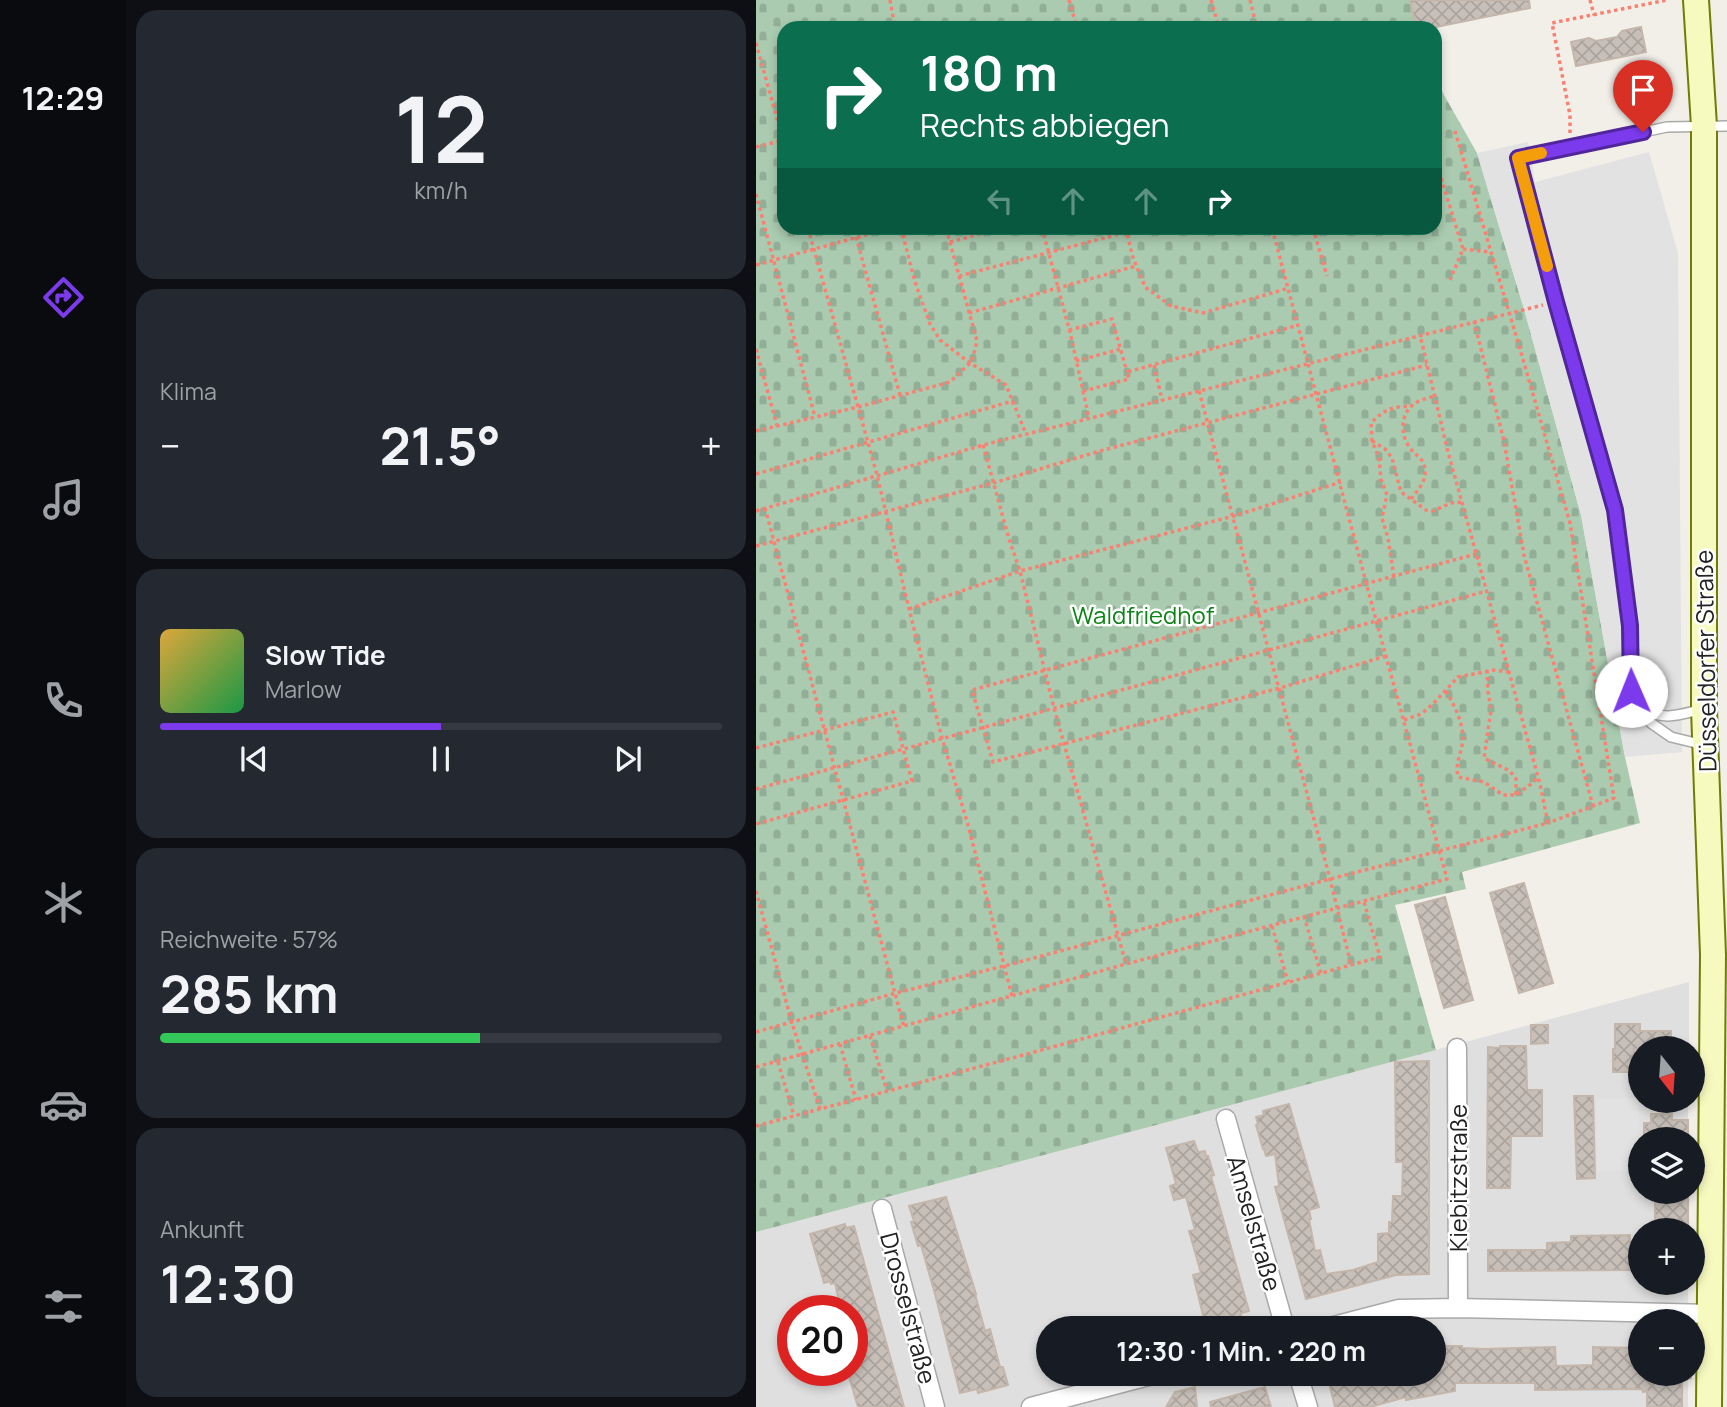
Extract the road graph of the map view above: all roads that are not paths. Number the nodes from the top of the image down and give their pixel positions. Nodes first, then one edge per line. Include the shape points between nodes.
1 (1696, 0) edge
2 (1715, 126) edge
3 (1640, 708) junction
4 (1704, 709) junction
5 (1705, 746) junction
6 (1457, 1048) dead end
7 (1226, 1119) dead end
8 (882, 1209) dead end
9 (1458, 1308) junction
10 (1710, 1314) junction
11 (1282, 1316) edge
12 (1372, 1316) edge
13 (1111, 1386) edge
14 (1302, 1386) edge
15 (935, 1407) edge
16 (1031, 1407) edge
17 (1308, 1407) edge
18 (1709, 1407) edge

1 - 2 main road, Düsseldorfer Straße
2 - 3 lane via 1667,127 1518,158 1615,510 1630,626 1631,691
2 - 4 main road, Düsseldorfer Straße
3 - 4 lane via 1669,718
3 - 5 lane via 1671,737
4 - 5 main road, Düsseldorfer Straße
5 - 10 main road, Düsseldorfer Straße via 1713,955
6 - 9 street, Kiebitzstraße
7 - 11 street, Amselstraße
8 - 15 street, Drosselstraße
9 - 10 street
9 - 12 street via 1399,1309
10 - 18 main road, Düsseldorfer Straße
13 - 16 street
14 - 17 street

